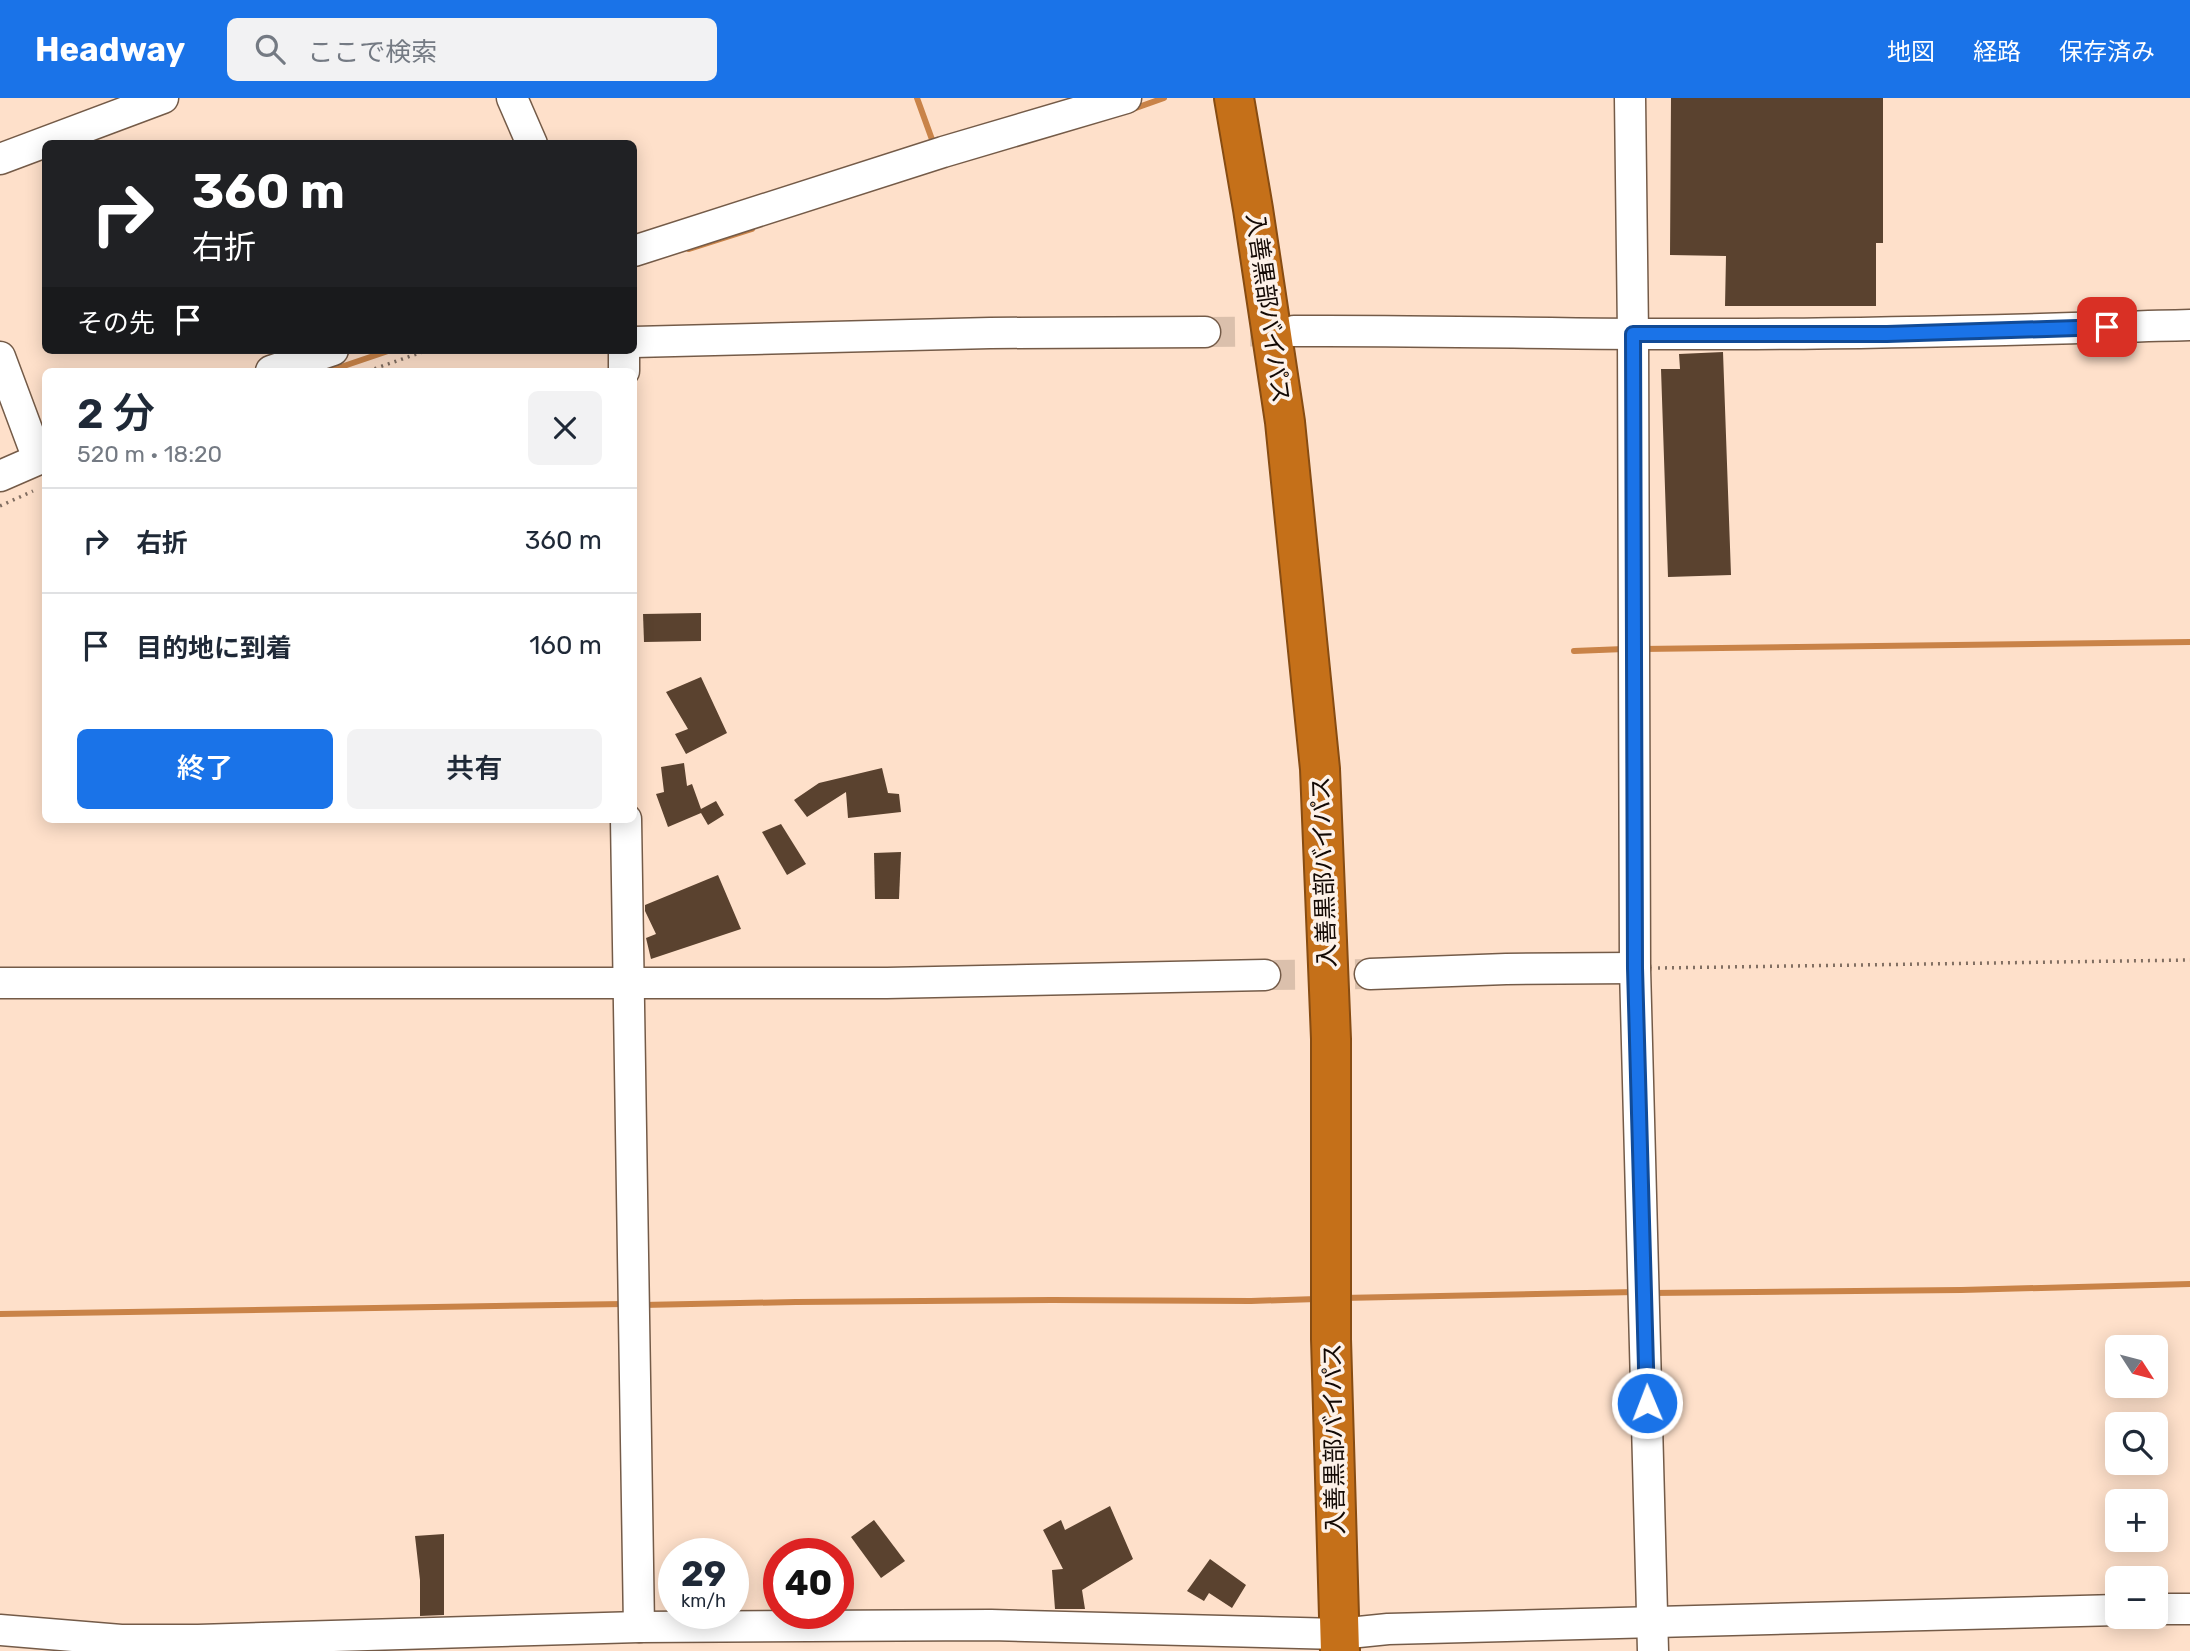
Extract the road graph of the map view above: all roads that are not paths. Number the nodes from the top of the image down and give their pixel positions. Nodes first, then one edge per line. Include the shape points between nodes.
1 (163, 98) edge
2 (512, 98) edge
3 (1126, 98) edge
4 (1234, 98) edge
5 (1630, 98) edge
6 (51, 140) edge
7 (531, 140) edge
8 (42, 143) edge
9 (0, 159) edge
10 (637, 250) edge
11 (2190, 325) edge
12 (1294, 331) tunnel mouth
13 (1205, 332) tunnel mouth
14 (1633, 334) junction
15 (637, 342) edge
16 (321, 354) edge
17 (0, 357) edge
18 (280, 368) edge
19 (42, 457) edge
20 (0, 476) edge
21 (626, 823) edge
22 (1635, 968) junction
23 (1370, 974) tunnel mouth
24 (1265, 975) tunnel mouth
25 (0, 983) edge
26 (628, 984) junction
27 (2168, 1609) edge
28 (2190, 1609) edge
29 (2105, 1610) edge
30 (1652, 1621) junction
31 (639, 1627) junction
32 (0, 1630) edge
33 (470, 1641) edge
34 (1340, 1642) edge
35 (198, 1645) edge
36 (1653, 1651) edge

1 - 6 street
2 - 7 street
3 - 10 street
4 - 34 highway, 入善黒部バイパス via 1285,422 1320,769 1331,1040 1331,1339
5 - 14 street
8 - 9 street
11 - 14 street via 1887,334
12 - 14 street
13 - 15 street
14 - 22 street
16 - 18 street
17 - 19 street
19 - 20 street
21 - 26 street
22 - 23 street
22 - 30 street
24 - 26 street
25 - 26 street
26 - 31 street
27 - 28 street
29 - 30 street
30 - 34 street via 1388,1629
30 - 36 street
31 - 33 street
31 - 34 street via 990,1625
32 - 35 street
33 - 35 street

